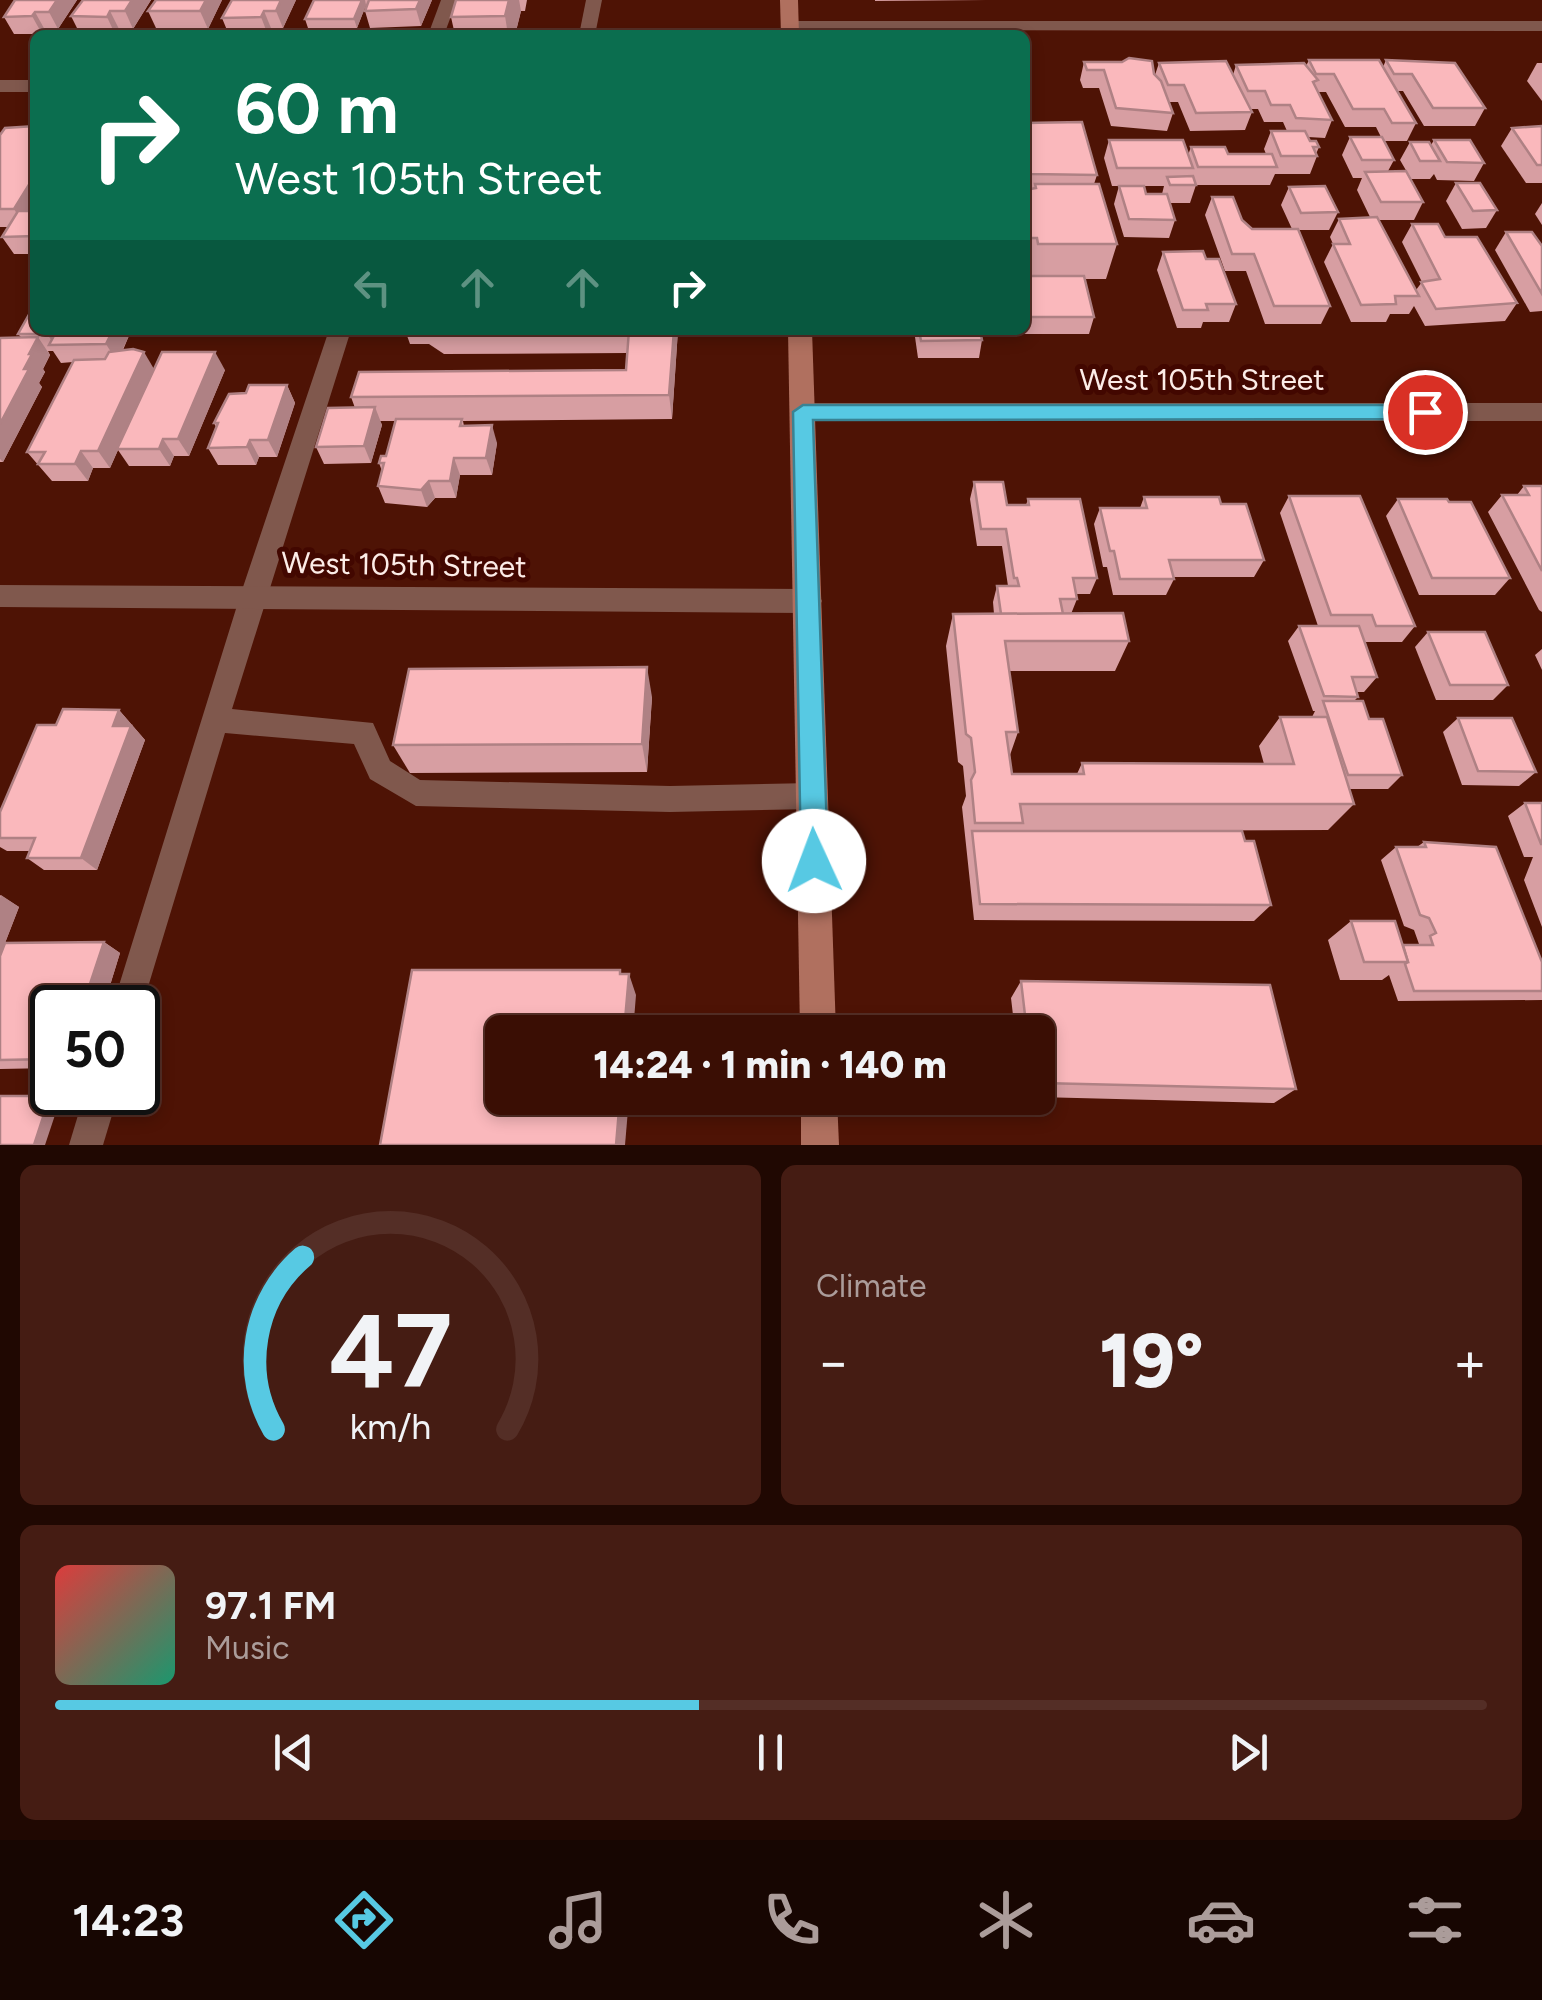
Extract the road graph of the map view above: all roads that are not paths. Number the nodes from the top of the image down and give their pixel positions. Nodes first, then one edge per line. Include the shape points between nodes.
1 (448, 0) edge
2 (594, 0) edge
3 (789, 0) edge
4 (1542, 26) edge
5 (438, 30) edge
6 (587, 30) edge
7 (790, 30) edge
8 (940, 30) edge
9 (0, 86) edge
10 (30, 86) edge
11 (338, 335) edge
12 (800, 335) edge
13 (803, 412) junction
14 (1542, 412) edge
15 (0, 596) edge
16 (253, 596) junction
17 (808, 601) junction
18 (216, 720) junction
19 (812, 796) junction
20 (135, 985) edge
21 (818, 1015) edge
22 (95, 1115) edge
23 (819, 1115) edge
24 (86, 1145) edge
25 (820, 1145) edge

1 - 5 lane
2 - 6 lane
3 - 7 main road
4 - 8 street
9 - 10 street
11 - 16 lane
12 - 13 main road
13 - 14 street, West 105th Street
13 - 17 main road
15 - 16 street, West 105th Street
16 - 17 street, West 105th Street
16 - 18 lane
17 - 19 main road
18 - 19 lane via 364,732 380,770 416,793
18 - 20 lane
19 - 21 main road
22 - 24 lane
23 - 25 main road

